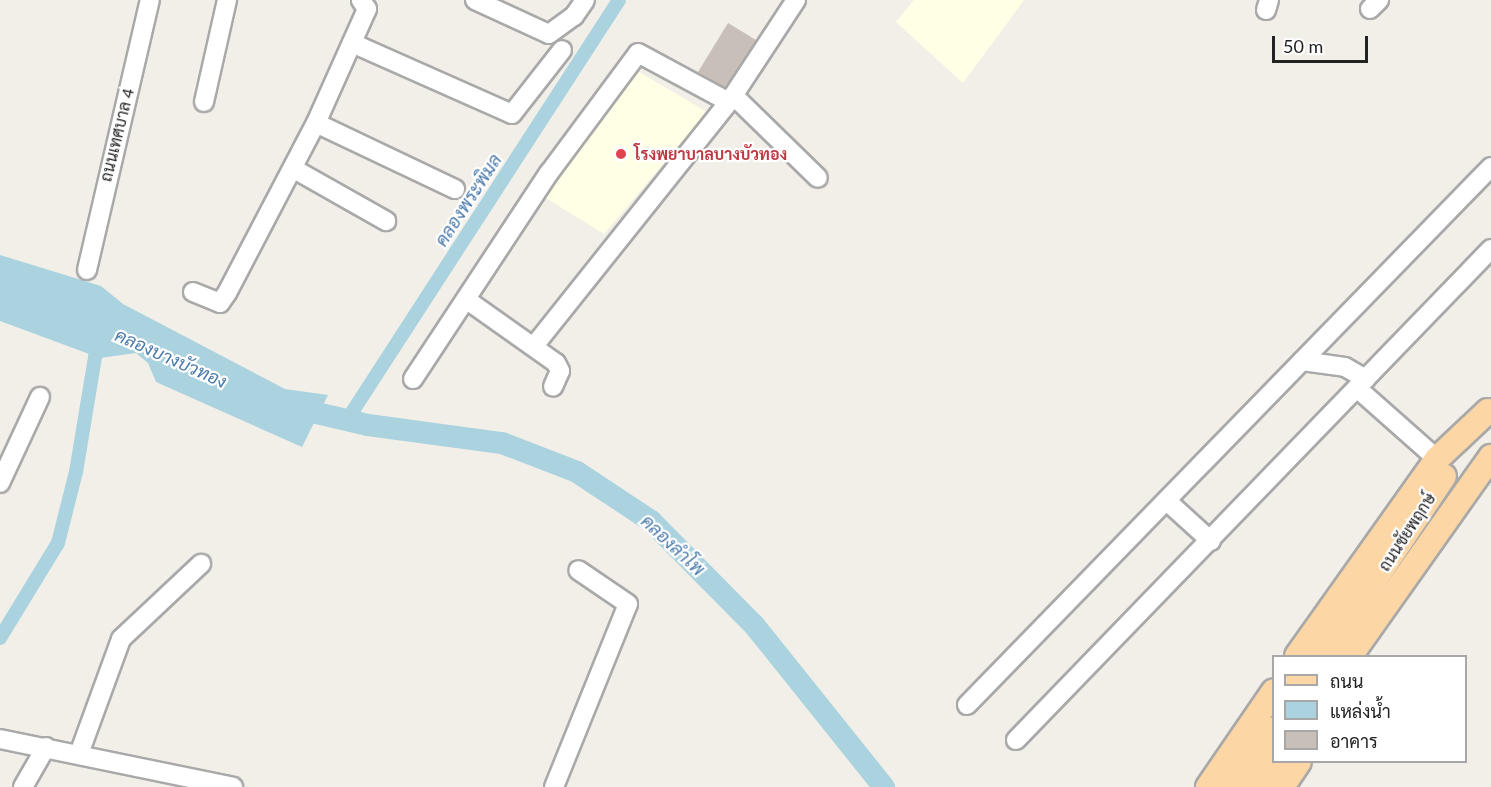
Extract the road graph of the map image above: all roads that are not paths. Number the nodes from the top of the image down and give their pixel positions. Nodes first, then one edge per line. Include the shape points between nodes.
1 (150, 0) edge
2 (227, 0) edge
3 (361, 0) edge
4 (475, 0) edge
5 (585, 0) edge
6 (796, 0) edge
7 (352, 43) junction
8 (562, 50) dead end
9 (732, 99) junction
10 (204, 102) dead end
11 (316, 123) junction
12 (1491, 167) edge
13 (294, 169) junction
14 (818, 178) dead end
15 (454, 189) dead end
16 (386, 221) dead end
17 (1491, 249) edge
18 (87, 270) dead end
19 (193, 292) dead end
20 (467, 300) junction
21 (534, 346) junction
22 (1302, 361) junction
23 (413, 379) dead end
24 (1362, 384) junction
25 (552, 387) dead end
26 (40, 396) dead end
27 (1489, 409) edge
28 (1491, 457) edge
29 (1437, 459) junction
30 (1491, 476) edge
31 (0, 483) edge
32 (1168, 502) junction
33 (1211, 541) junction
34 (201, 564) dead end
35 (578, 570) dead end
36 (1374, 604) junction
37 (1298, 655) edge
38 (1326, 655) edge
39 (1351, 655) edge
40 (1370, 655) edge
41 (1272, 694) edge
42 (968, 705) dead end
43 (1272, 732) edge
44 (0, 739) edge
45 (1016, 740) dead end
46 (46, 747) junction
47 (79, 754) junction
48 (1276, 763) edge
49 (1298, 763) edge
50 (23, 787) edge
51 (233, 787) edge
52 (554, 787) edge
53 (1208, 787) edge
54 (1234, 787) edge
55 (1259, 787) edge
56 (1282, 787) edge

1 - 18 street, ถนนเทศบาล 4
2 - 10 street
3 - 7 street via 367,9
4 - 5 street via 549,34 574,16
6 - 9 street
7 - 8 street via 512,114
7 - 11 street
9 - 14 street
9 - 20 street via 638,53 549,173
9 - 21 street
11 - 13 street
11 - 15 street
12 - 22 street
13 - 16 street
13 - 19 street via 222,302
17 - 24 street
20 - 21 street
20 - 23 street
21 - 25 street via 560,367
22 - 24 street via 1345,367
22 - 32 street
24 - 29 street
24 - 33 street
26 - 31 street
27 - 29 main road
27 - 36 main road, ถนนชัยพฤกษ์
28 - 36 main road, ถนนชัยพฤกษ์
29 - 37 main road
30 - 40 main road
32 - 33 street
32 - 42 street
33 - 45 street
34 - 47 street via 121,639
35 - 52 street via 628,604
36 - 38 main road, ถนนชัยพฤกษ์
36 - 39 main road, ถนนชัยพฤกษ์
41 - 53 main road
43 - 54 main road
44 - 46 street
46 - 47 street
46 - 50 street
47 - 51 street
48 - 55 main road
49 - 56 main road

